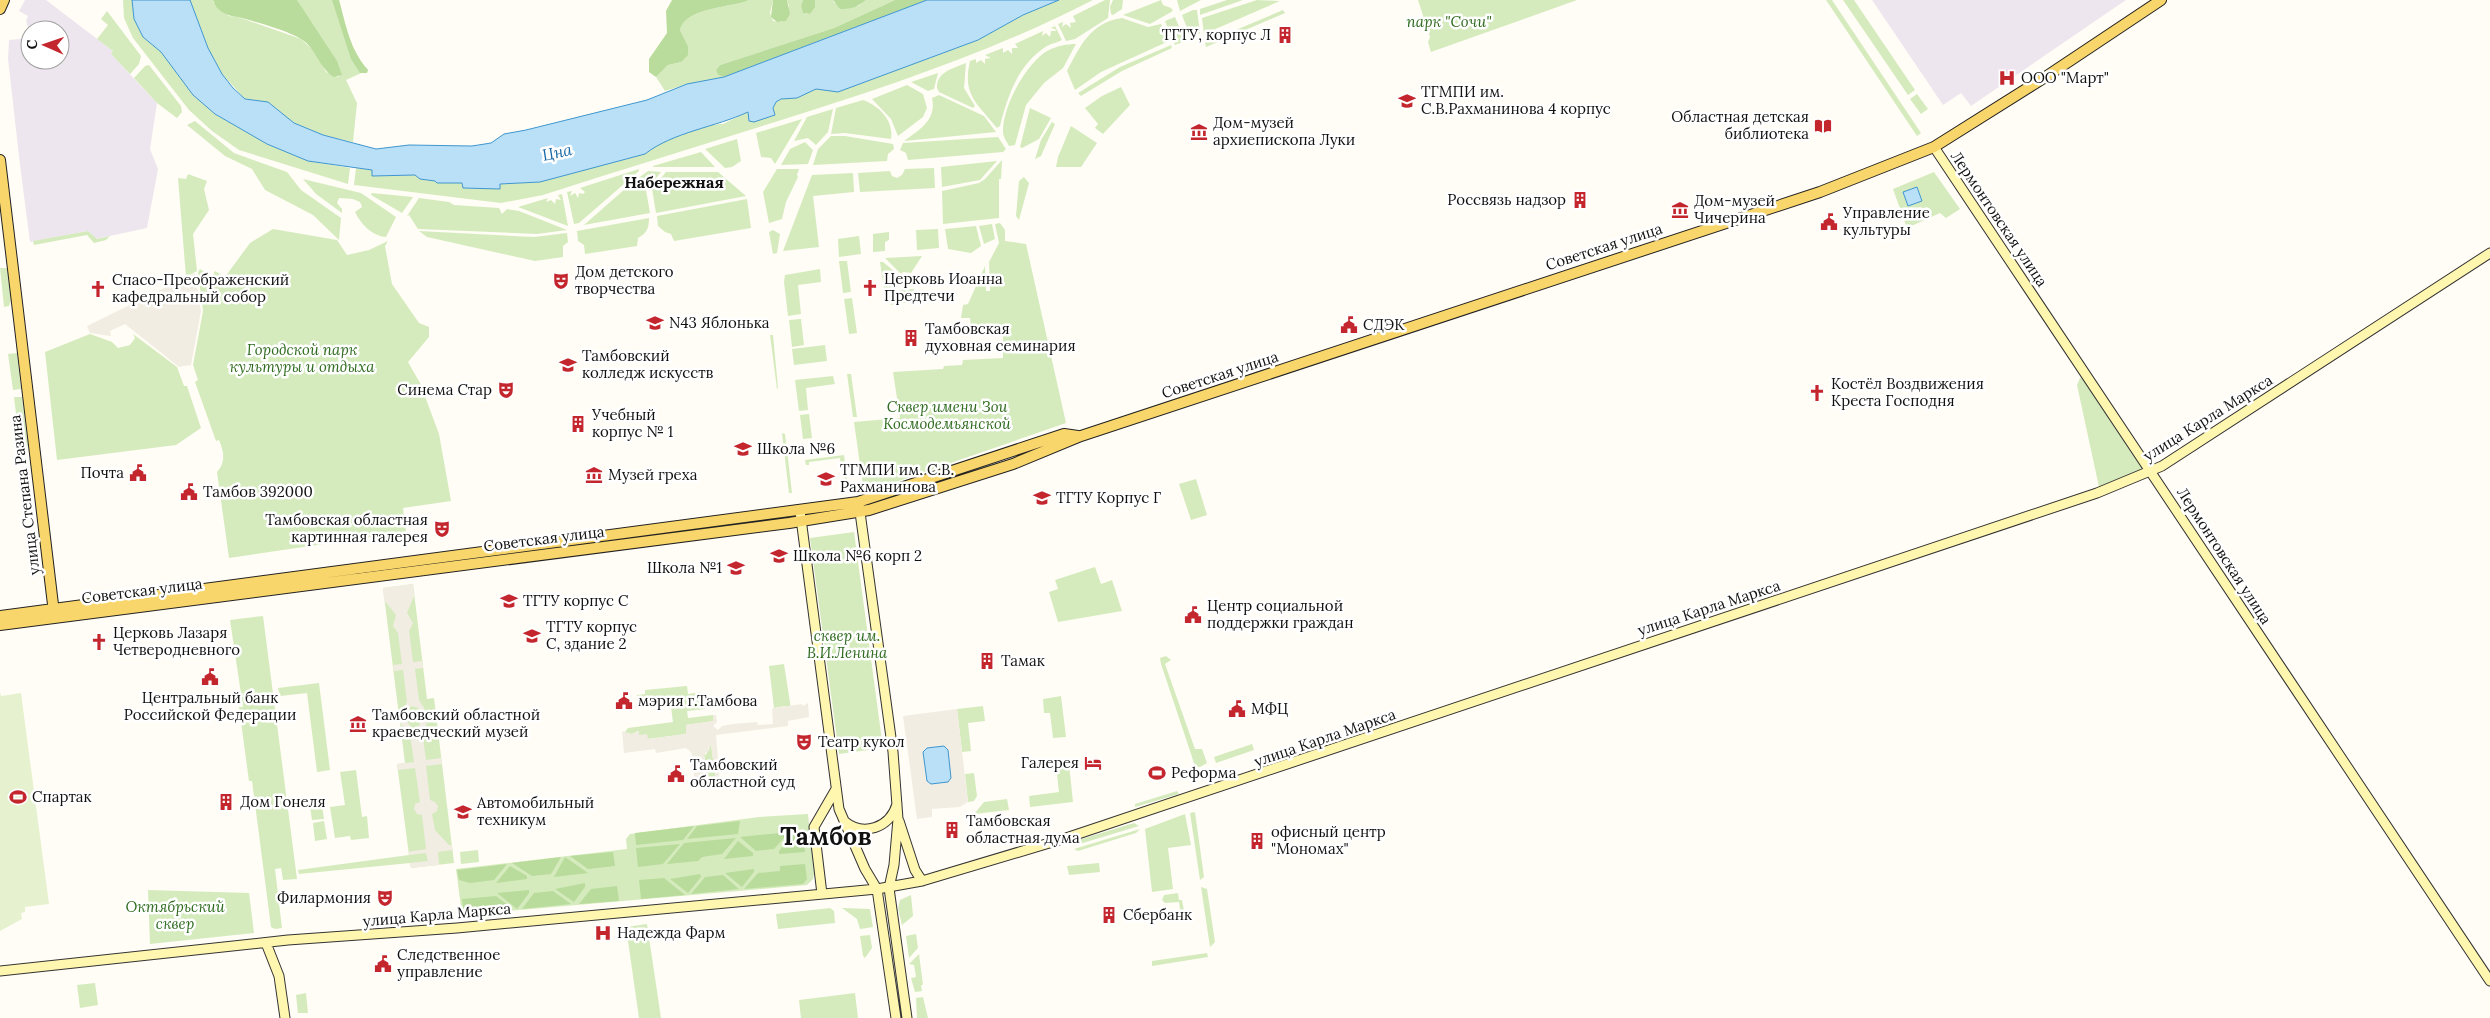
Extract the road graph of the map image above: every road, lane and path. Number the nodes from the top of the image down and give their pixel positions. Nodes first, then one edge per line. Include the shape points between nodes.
1 (4, 0) edge
2 (2162, 0) edge
3 (0, 9) edge
4 (1934, 147) junction
5 (0, 160) edge
6 (2490, 252) edge
7 (2151, 471) junction
8 (859, 507) junction
9 (801, 516) junction
10 (54, 613) junction
11 (0, 616) edge
12 (0, 625) edge
13 (836, 789) junction
14 (897, 802) junction
15 (842, 819) junction
16 (898, 819) junction
17 (922, 881) junction
18 (889, 888) junction
19 (877, 889) junction
20 (822, 894) junction
21 (266, 943) junction
22 (0, 971) edge
23 (2490, 981) edge
24 (285, 1018) edge
25 (896, 1018) edge
26 (906, 1018) edge

1 - 3 main road
2 - 4 main road, Советская улица
4 - 7 main road, Лермонтовская улица
4 - 8 main road, Советская улица via 1820,192 1081,436 1064,434
5 - 10 main road, улица Степана Разина
6 - 7 main road, улица Карла Маркса
7 - 17 main road, улица Карла Маркса via 2087,497 1262,774
7 - 23 main road, Лермонтовская улица
8 - 9 main road, Советская улица
8 - 14 main road
9 - 10 main road, Советская улица
9 - 13 main road
10 - 11 main road, Советская улица
10 - 12 main road, Советская улица
13 - 15 main road
13 - 20 main road via 814,827
14 - 15 main road via 892,816 875,828 861,829
14 - 16 main road
15 - 19 main road
16 - 17 main road via 915,870
16 - 18 main road
17 - 18 main road, улица Карла Маркса
18 - 19 main road, улица Карла Маркса
18 - 26 main road
19 - 20 main road, улица Карла Маркса
19 - 25 main road
20 - 21 main road, улица Карла Маркса
21 - 22 main road, улица Карла Маркса
21 - 24 main road via 279,976

